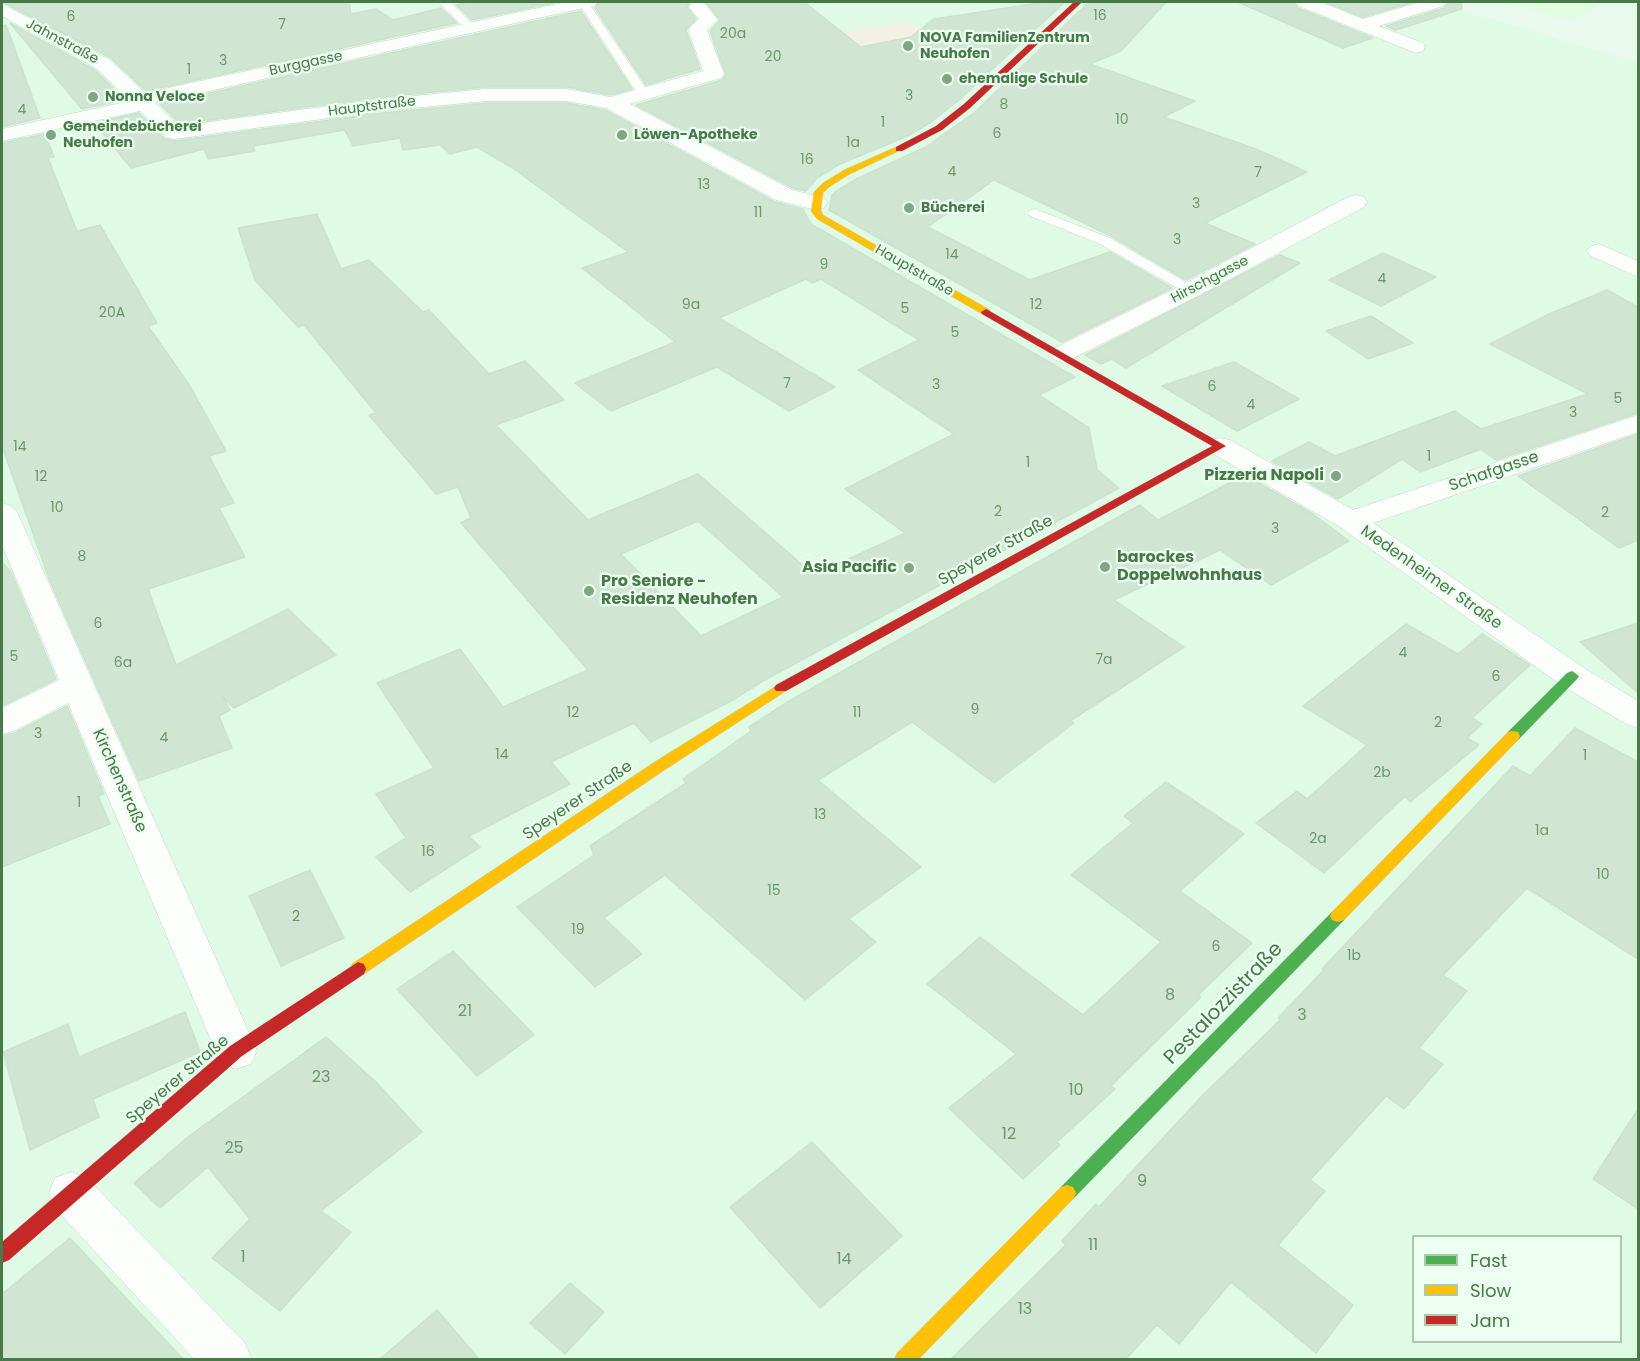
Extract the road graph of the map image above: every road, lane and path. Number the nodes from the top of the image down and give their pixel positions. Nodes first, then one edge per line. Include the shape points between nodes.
1 (444, 2) edge
2 (586, 2) edge
3 (1078, 2) edge
4 (1305, 2) edge
5 (1437, 2) edge
6 (698, 7) dead end
7 (2, 9) edge
8 (1362, 25) junction
9 (471, 28) junction
10 (1416, 47) dead end
11 (643, 93) junction
12 (143, 102) junction
13 (612, 103) junction
14 (2, 135) edge
15 (1356, 202) dead end
16 (816, 203) junction
17 (1035, 213) dead end
18 (1599, 251) dead end
19 (1638, 270) edge
20 (1191, 290) junction
21 (1062, 354) junction
22 (1638, 423) edge
23 (1220, 446) junction
24 (2, 512) edge
25 (1350, 521) junction
26 (1572, 675) junction
27 (77, 685) junction
28 (1638, 716) edge
29 (2, 722) edge
30 (237, 1050) junction
31 (71, 1192) junction
32 (2, 1254) edge
33 (228, 1359) edge
34 (904, 1359) edge

1 - 9 lane
2 - 9 street, Burggasse
2 - 11 lane
3 - 16 main road via 939,128 847,172 819,192
4 - 8 street
5 - 8 street
6 - 11 street, Hauptstraße via 709,20 697,29 714,74
7 - 12 street, Jahnstraße via 103,64
8 - 10 street
9 - 12 street, Burggasse
11 - 13 street, Hauptstraße
12 - 13 street, Hauptstraße via 174,133 486,95 566,96
12 - 14 street, Burggasse
13 - 16 street, Hauptstraße via 784,195
15 - 20 street, Hirschgasse
16 - 21 main road, Hauptstraße via 820,217
17 - 20 lane via 1105,241
18 - 19 street
20 - 21 street, Hirschgasse
21 - 23 main road, Hauptstraße
22 - 25 street, Schafgasse
23 - 25 street, Medenheimer Straße
23 - 30 main road, Speyerer Straße via 776,691
24 - 27 street, Kirchenstraße
25 - 26 street, Medenheimer Straße
26 - 28 street, Medenheimer Straße
26 - 34 main road, Pestalozzistraße
27 - 29 street
27 - 30 street, Kirchenstraße
30 - 31 main road, Speyerer Straße
31 - 32 main road, Speyerer Straße
31 - 33 street

